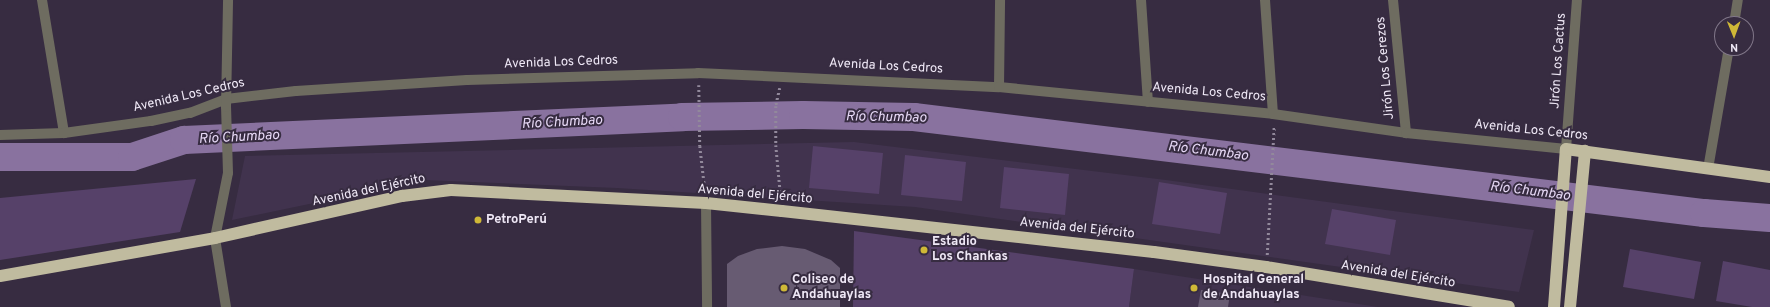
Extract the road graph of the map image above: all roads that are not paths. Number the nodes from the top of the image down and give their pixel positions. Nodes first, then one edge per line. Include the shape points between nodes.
1 (42, 0) edge
2 (228, 0) edge
3 (1000, 0) edge
4 (1141, 0) edge
5 (1265, 0) edge
6 (1393, 0) edge
7 (1576, 0) edge
8 (1738, 0) edge
9 (1735, 16) edge
10 (1729, 56) edge
11 (999, 87) junction
12 (1148, 102) junction
13 (226, 103) junction
14 (1273, 114) junction
15 (1406, 132) junction
16 (64, 133) junction
17 (0, 135) edge
18 (1566, 149) junction
19 (1585, 151) junction
20 (1708, 169) junction
21 (1770, 177) edge
22 (706, 203) junction
23 (215, 238) junction
24 (0, 276) edge
25 (226, 307) edge
26 (707, 307) edge
27 (1509, 307) edge
28 (1554, 307) edge
29 (1570, 307) edge

1 - 16 street
2 - 13 street
3 - 11 street
4 - 12 street
5 - 14 street
6 - 15 street, Jirón Los Cerezos
7 - 18 street, Jirón Los Cactus
8 - 9 street
10 - 20 street
11 - 12 street, Avenida Los Cedros
11 - 13 street, Avenida Los Cedros via 698,73 467,80 296,91
12 - 14 street, Avenida Los Cedros
13 - 16 street, Avenida Los Cedros via 159,119
13 - 23 street via 228,173
14 - 15 street, Avenida Los Cedros
15 - 18 street, Avenida Los Cedros
16 - 17 street, Avenida Los Cedros
18 - 19 highway, Avenida Los Cedros
18 - 28 highway
19 - 20 highway, Avenida Los Cedros
19 - 29 highway
20 - 21 highway, Avenida Los Cedros
22 - 23 highway, Avenida del Ejército via 452,190 402,196
22 - 26 street
22 - 27 highway, Avenida del Ejército via 1154,252 1266,267
23 - 24 highway, Avenida del Ejército
23 - 25 street

